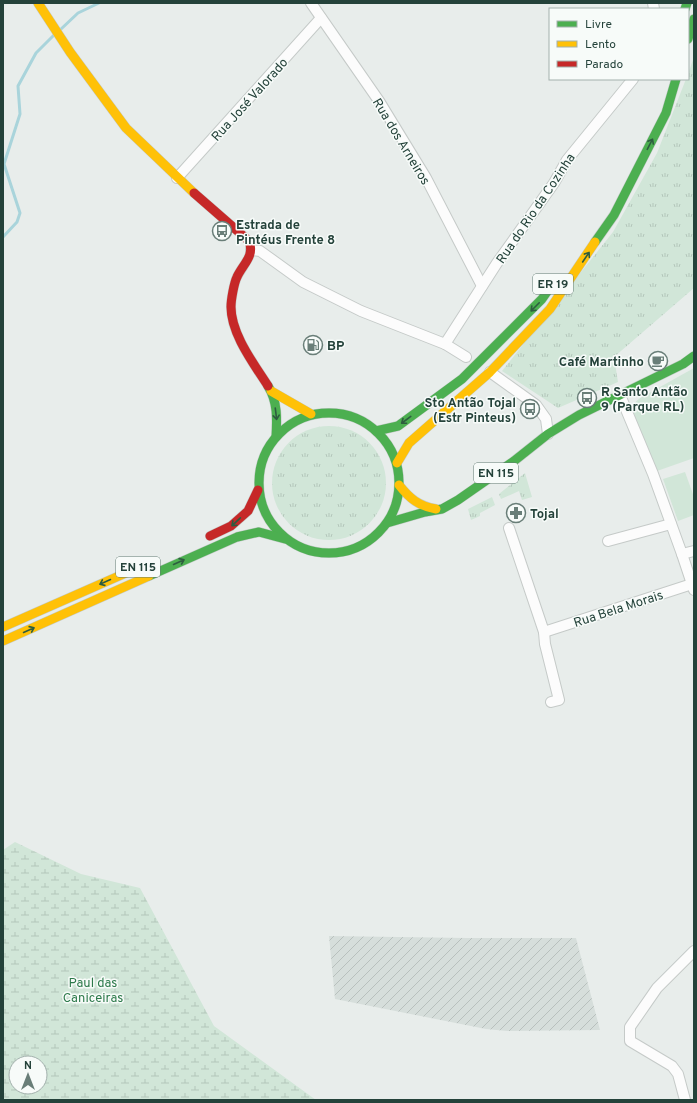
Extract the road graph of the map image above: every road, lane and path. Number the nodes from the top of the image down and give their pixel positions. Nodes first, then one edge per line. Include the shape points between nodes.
1 (38, 3) edge
2 (310, 3) edge
3 (321, 18) junction
4 (694, 19) edge
5 (689, 36) edge
6 (632, 80) edge
7 (676, 80) edge
8 (177, 178) junction
9 (251, 250) junction
10 (560, 273) dead end
11 (482, 286) junction
12 (445, 344) junction
13 (694, 356) edge
14 (466, 357) dead end
15 (490, 372) junction
16 (271, 391) junction
17 (620, 395) junction
18 (311, 414) junction
19 (376, 431) junction
20 (548, 434) junction
21 (276, 437) junction
22 (397, 463) junction
23 (399, 485) junction
24 (258, 490) junction
25 (442, 509) junction
26 (387, 523) junction
27 (671, 524) junction
28 (509, 528) dead end
29 (203, 539) dead end
30 (286, 539) junction
31 (608, 541) dead end
32 (694, 551) edge
33 (682, 554) junction
34 (138, 567) dead end
35 (693, 587) edge
36 (3, 627) edge
37 (544, 632) junction
38 (3, 641) edge
39 (551, 702) dead end
40 (694, 951) edge
41 (685, 1100) edge

1 - 8 main road via 70,52 126,128
2 - 3 street, Rua dos Arneiros
3 - 8 street, Rua José Valorado
3 - 11 street, Rua dos Arneiros via 379,101 426,178
4 - 5 main road
6 - 11 street, Rua do Rio da Cozinha via 567,160 554,183
15 -> 7 main road, ER 19 via 550,309 614,215 666,113
8 - 9 main road via 245,237
9 - 12 street via 260,251 303,282 361,311
9 - 16 main road via 236,278 231,307 242,346
10 -> 19 main road, ER 19 via 542,299 462,379 398,426
11 - 12 street, Rua do Rio da Cozinha
12 - 14 street
13 - 17 main road, EN 115 via 684,364
15 - 20 street via 536,405 546,419
15 - 22 main road, ER 19 via 409,443
16 - 18 main road
16 -> 21 main road via 277,412
17 - 20 main road, EN 115
17 - 27 street
18 - 19 main road via 332,413 356,418
18 - 21 main road via 286,427
19 - 22 main road via 389,446
20 - 25 main road, EN 115 via 465,496
21 - 24 main road via 260,466
22 - 23 main road
23 - 25 main road via 410,498 423,507
23 - 26 main road via 395,506
24 -> 29 main road via 248,510 231,526
24 - 30 main road via 263,509 272,526
25 - 26 main road, EN 115
26 - 30 main road via 369,541 349,551 327,554 305,550
27 - 31 street
27 - 33 street
28 - 37 street
38 -> 30 main road, EN 115 via 237,537 259,532
32 - 33 street
33 - 35 street
34 -> 36 main road, EN 115
35 - 37 street, Rua Bela Morais
37 - 39 street via 559,700
40 - 41 street via 657,988 630,1027 630,1040 672,1066 678,1074

